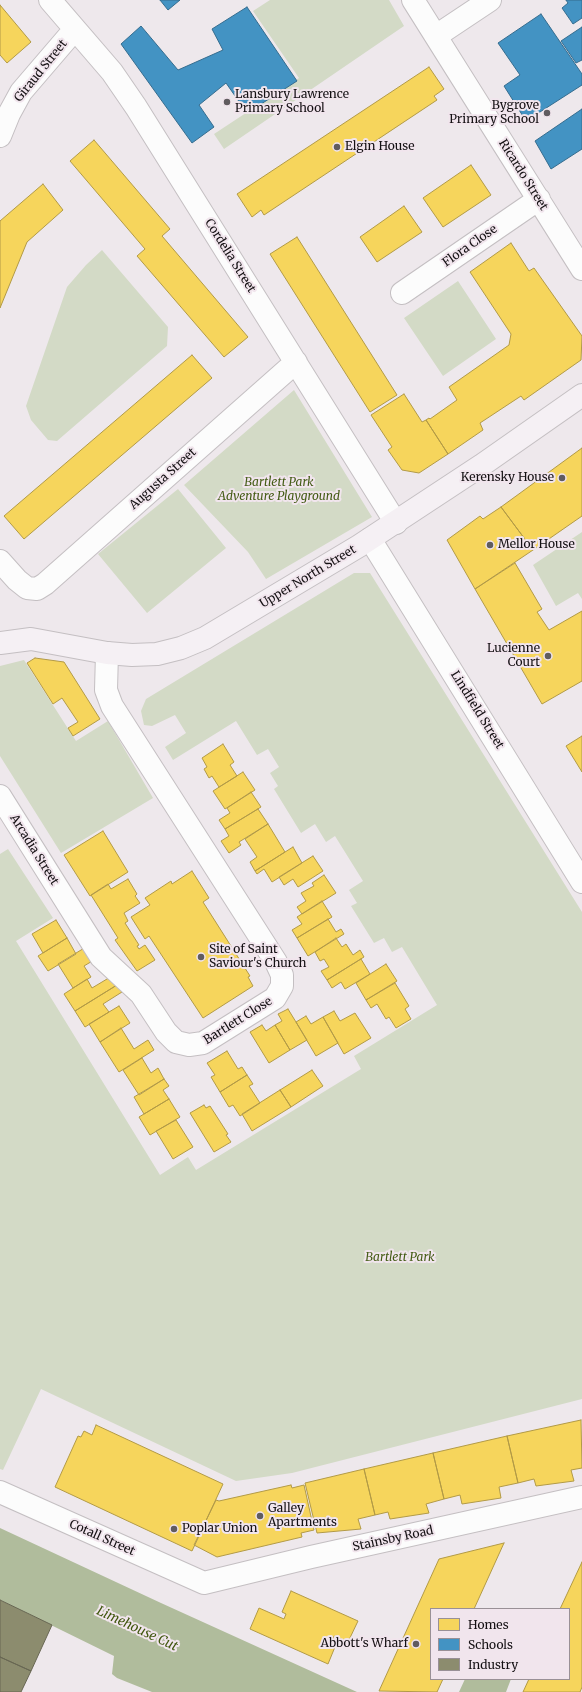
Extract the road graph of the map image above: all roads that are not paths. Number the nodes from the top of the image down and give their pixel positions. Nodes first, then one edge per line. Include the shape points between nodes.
1 (50, 0) edge
2 (413, 0) edge
3 (490, 0) edge
4 (76, 29) junction
5 (436, 36) junction
6 (0, 136) edge
7 (539, 199) junction
8 (582, 269) edge
9 (402, 294) dead end
10 (296, 362) junction
11 (582, 395) edge
12 (396, 523) junction
13 (370, 539) junction
14 (0, 561) edge
15 (0, 643) edge
16 (107, 653) junction
17 (0, 796) edge
18 (582, 882) edge
19 (68, 905) joint
20 (0, 1492) edge
21 (582, 1498) edge
22 (204, 1583) joint

1 - 4 street, Cordelia Street
2 - 5 street, Ricardo Street
3 - 5 street
4 - 6 street, Giraud Street via 21,92
4 - 10 street, Cordelia Street via 112,72 136,107
5 - 7 street, Ricardo Street
7 - 8 street, Ricardo Street
7 - 9 street, Flora Close
10 - 12 street, Cordelia Street
10 - 14 street, Augusta Street via 45,584 37,588 27,588
11 - 12 street, Upper North Street
12 - 13 street, Upper North Street
13 - 16 street, Upper North Street via 205,638 157,654
13 - 18 street, Lindfield Street
15 - 16 street, Upper North Street via 32,639
16 - 19 street, Bartlett Close via 106,690 112,706 276,962 282,975 282,986 275,998 203,1043 189,1045 176,1042 166,1032 141,994 101,957
17 - 19 street, Arcadia Street
20 - 22 street, Cotall Street
21 - 22 street, Stainsby Road

